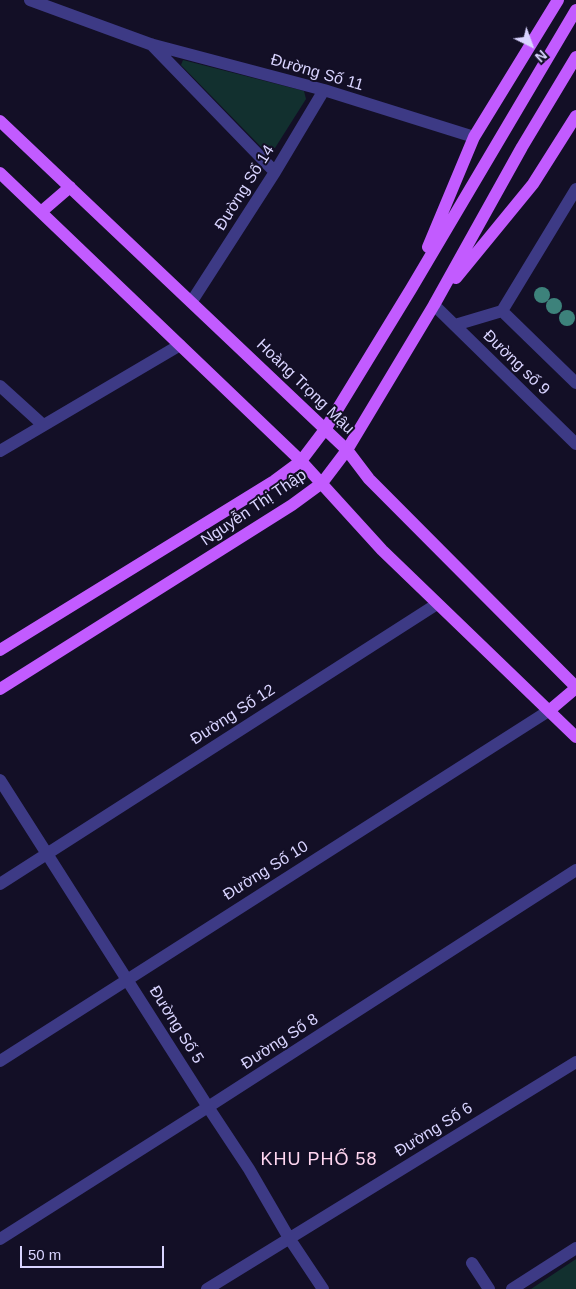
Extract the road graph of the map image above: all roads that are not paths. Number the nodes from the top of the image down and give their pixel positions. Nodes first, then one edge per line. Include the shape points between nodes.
1 (30, 0) edge
2 (558, 0) edge
3 (576, 10) edge
4 (150, 44) junction
5 (576, 57) edge
6 (324, 90) junction
7 (576, 116) edge
8 (0, 121) edge
9 (474, 137) junction
10 (275, 172) junction
11 (0, 174) edge
12 (70, 187) junction
13 (576, 189) edge
14 (41, 212) junction
15 (411, 288) junction
16 (192, 301) junction
17 (434, 305) junction
18 (502, 311) junction
19 (455, 326) junction
20 (180, 345) junction
21 (576, 383) edge
22 (0, 386) edge
23 (43, 425) junction
24 (326, 428) junction
25 (576, 444) edge
26 (347, 450) junction
27 (0, 451) edge
28 (301, 461) junction
29 (322, 483) junction
30 (437, 604) junction
31 (0, 650) edge
32 (576, 688) edge
33 (0, 689) edge
34 (550, 710) junction
35 (576, 737) edge
36 (0, 780) edge
37 (47, 854) junction
38 (576, 870) edge
39 (0, 884) edge
40 (128, 978) junction
41 (0, 1061) edge
42 (576, 1062) edge
43 (208, 1107) junction
44 (289, 1238) junction
45 (0, 1239) edge
46 (576, 1248) edge
47 (472, 1263) dead end
48 (207, 1289) edge
49 (323, 1289) edge
50 (489, 1289) edge
51 (512, 1289) edge

1 - 4 street, Đường Số 11
2 - 9 main road
3 - 15 main road, Nguyễn Thị Thập
4 - 6 street, Đường Số 11
4 - 10 street, Đường Số 11
5 - 17 main road, Nguyễn Thị Thập
6 - 9 street, Đường Số 11
6 - 10 street, Đường Số 14
7 - 17 main road via 532,184
8 - 12 main road, Hoàng Trọng Mậu
9 - 15 main road
10 - 16 street, Đường Số 14
11 - 14 main road
12 - 14 main road
12 - 16 main road, Hoàng Trọng Mậu
13 - 18 street
14 - 20 main road
15 - 24 main road, Nguyễn Thị Thập
16 - 24 main road, Hoàng Trọng Mậu
17 - 19 street, Đường số 9
17 - 26 main road, Nguyễn Thị Thập
18 - 19 street
18 - 21 street
19 - 25 street, Đường số 9
20 - 23 street
20 - 28 main road
22 - 23 street
23 - 27 street
24 - 26 main road, Hoàng Trọng Mậu
24 - 28 main road, Nguyễn Thị Thập
26 - 29 main road, Nguyễn Thị Thập
26 - 32 main road, Hoàng Trọng Mậu via 369,479
28 - 29 main road
28 - 31 main road, Nguyễn Thị Thập via 274,481
29 - 30 main road via 382,550
29 - 33 main road, Nguyễn Thị Thập via 292,506
30 - 34 main road
30 - 37 street, Đường Số 12
32 - 34 main road
34 - 35 main road
34 - 40 street, Đường Số 10
36 - 37 street, Đường Số 5
37 - 39 street
37 - 40 street, Đường Số 5
38 - 43 street, Đường Số 8
40 - 41 street, Đường Số 10
40 - 43 street, Đường Số 5
42 - 44 street, Đường Số 6
43 - 44 street, Đường Số 5 via 249,1168
43 - 45 street, Đường Số 8
44 - 48 street, Đường Số 6
44 - 49 street, Đường Số 5
46 - 51 street
47 - 50 street

